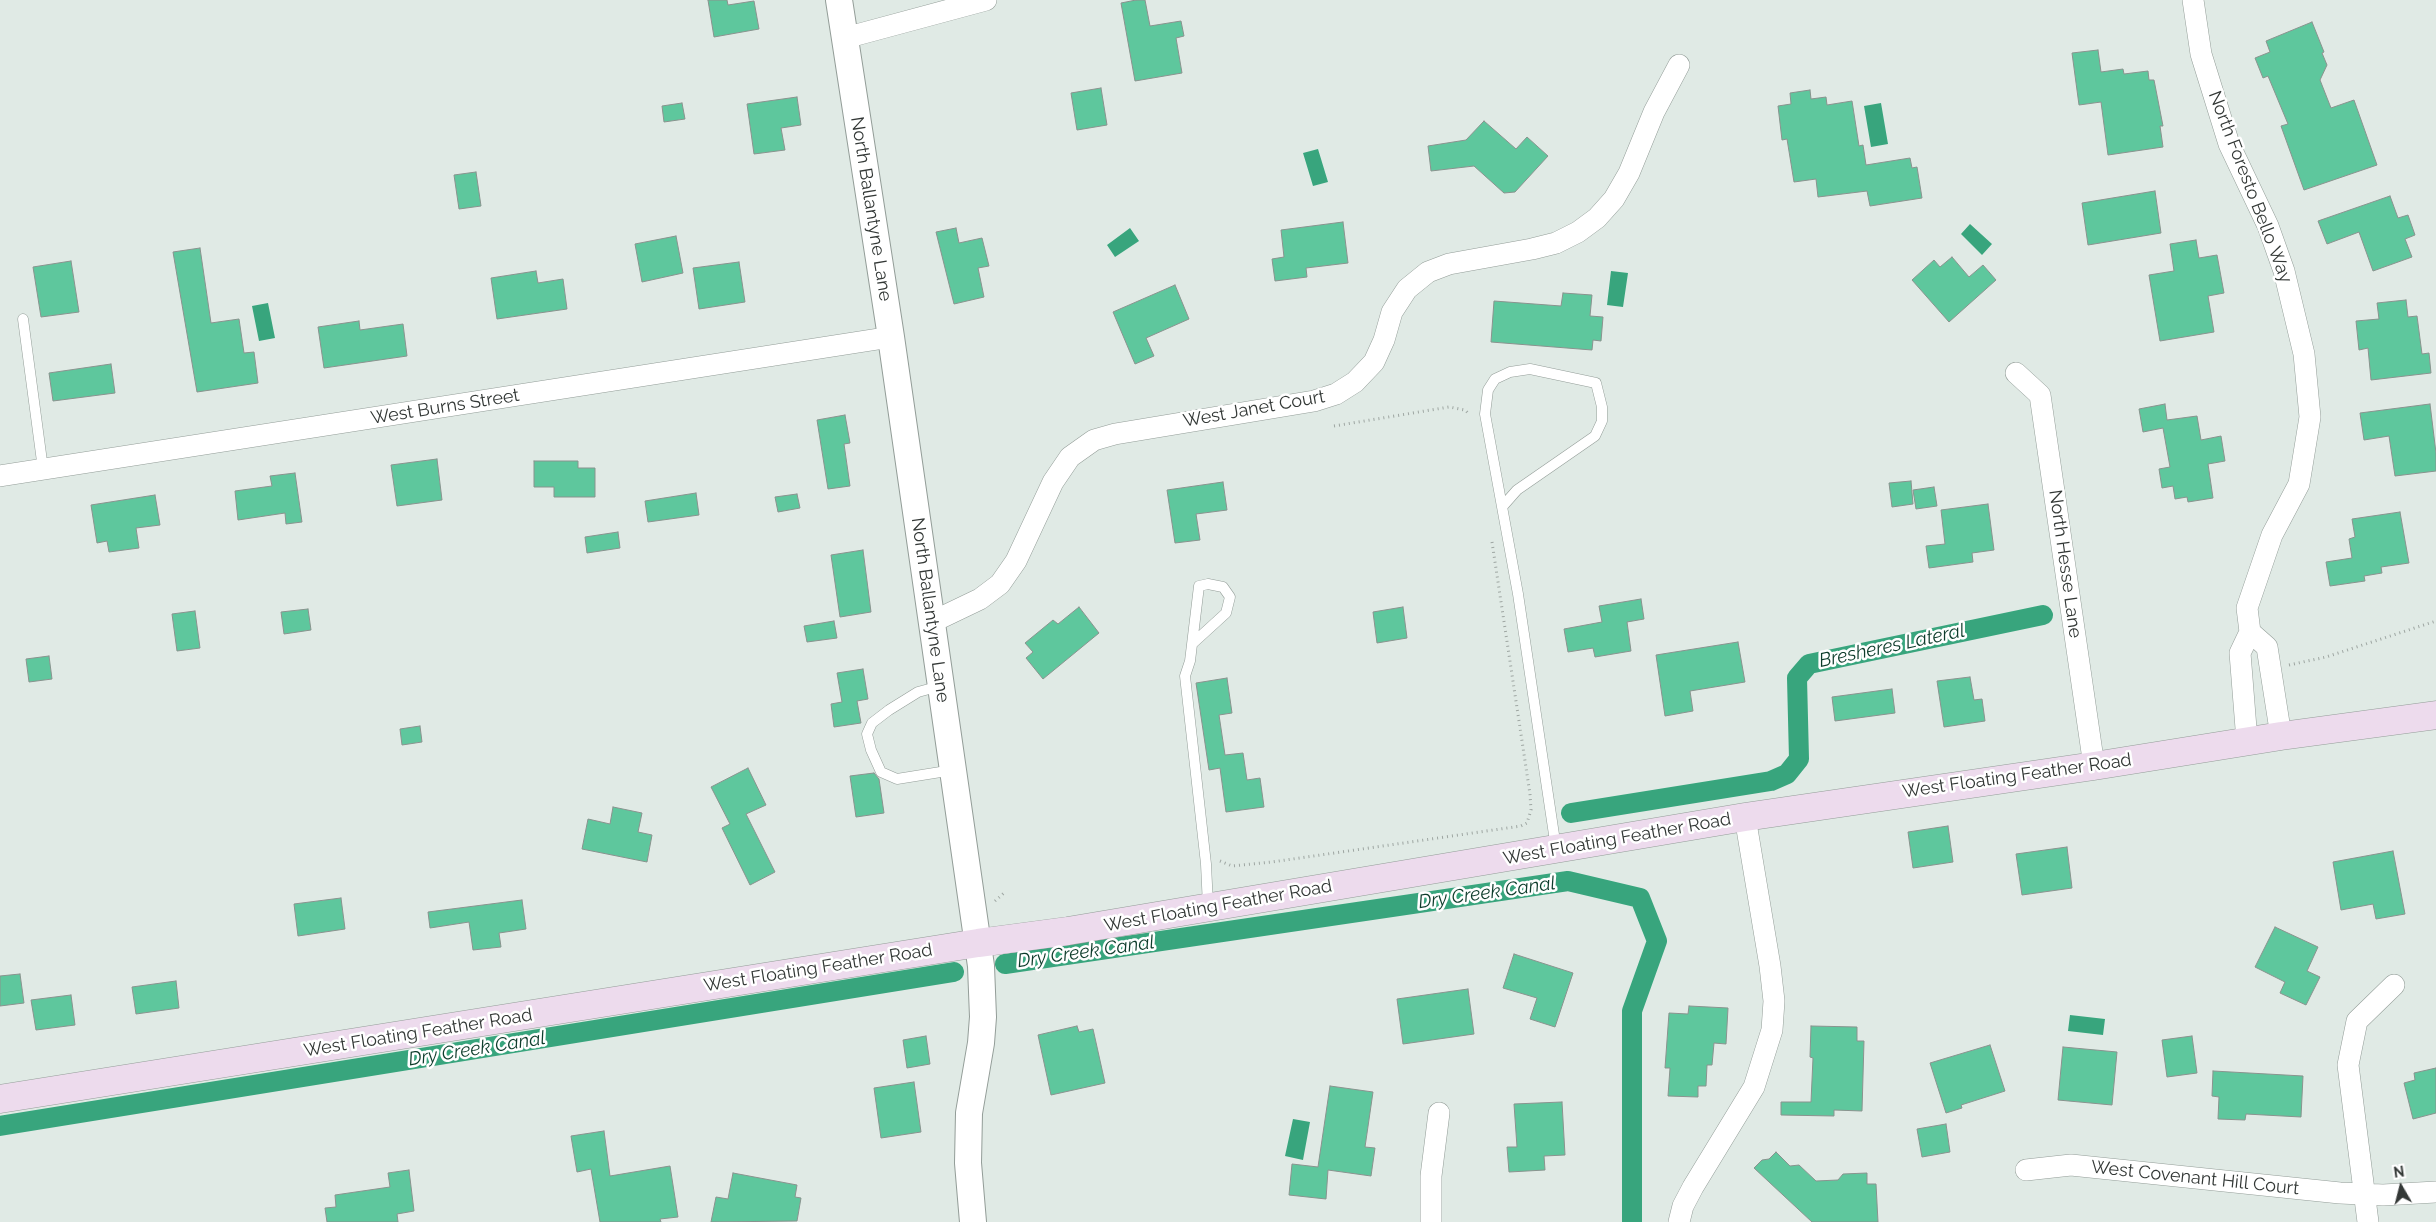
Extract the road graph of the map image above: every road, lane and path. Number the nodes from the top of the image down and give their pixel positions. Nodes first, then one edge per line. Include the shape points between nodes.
1 (839, 0) edge
2 (986, 0) edge
3 (2193, 0) edge
4 (845, 38) junction
5 (1679, 65) dead end
6 (23, 319) dead end
7 (891, 337) junction
8 (2016, 373) dead end
9 (1473, 420) dead end
10 (1334, 426) dead end
11 (43, 469) junction
12 (0, 476) edge
13 (1502, 506) junction
14 (1491, 534) dead end
15 (2436, 621) edge
16 (932, 622) junction
17 (2250, 632) junction
18 (1192, 644) junction
19 (2289, 665) dead end
20 (941, 686) junction
21 (2436, 715) edge
22 (2281, 736) junction
23 (2247, 741) junction
24 (2094, 766) junction
25 (953, 770) junction
26 (1745, 817) junction
27 (1556, 849) junction
28 (1214, 856) dead end
29 (1208, 907) junction
30 (978, 943) junction
31 (2394, 985) dead end
32 (0, 1099) edge
33 (1439, 1113) dead end
34 (2026, 1170) dead end
35 (2436, 1192) edge
36 (2364, 1194) junction
37 (973, 1222) edge
38 (1431, 1222) edge
39 (1679, 1222) edge
40 (2368, 1222) edge

1 - 4 street, North Ballantyne Lane
2 - 4 street
3 - 17 street, North Foresto Bello Way via 2201,54 2229,144 2268,226 2284,271 2306,372 2310,417 2299,484 2272,535 2247,608
4 - 7 street, North Ballantyne Lane
5 - 16 street, West Janet Court via 1654,112 1629,173 1618,193 1597,218 1556,243 1450,264 1428,272 1407,289 1392,312 1374,362 1355,382 1336,394 1314,401 1094,440 1070,457 1053,482 1016,561 1000,584 980,599
6 - 11 lane
7 - 11 street, West Burns Street
7 - 16 street, North Ballantyne Lane
8 - 24 street, North Hesse Lane via 2040,395
9 - 10 path via 1465,410 1449,407
11 - 12 street, West Burns Street
13 - 13 lane via 1484,414 1488,390 1495,379 1510,372 1530,369 1596,383 1602,421 1595,436 1517,490
13 - 27 lane
14 - 28 path via 1530,794 1531,810 1527,823 1512,828 1232,866
15 - 19 path via 2326,657
16 - 20 street, North Ballantyne Lane
17 - 22 street via 2267,647
17 - 23 street, North Foresto Bello Way via 2240,653
18 - 18 lane via 1199,586 1223,587 1230,597 1226,613
18 - 29 lane via 1185,676
20 - 25 street, North Ballantyne Lane
20 - 25 lane via 918,692 889,710 872,723 867,734 881,772 897,779
21 - 22 main road, West Floating Feather Road
22 - 23 main road, West Floating Feather Road
23 - 24 main road, West Floating Feather Road
24 - 26 main road, West Floating Feather Road
25 - 30 street, North Ballantyne Lane
26 - 27 main road, West Floating Feather Road
26 - 39 street via 1770,966 1774,1001 1772,1030 1754,1087 1693,1187
27 - 29 main road, West Floating Feather Road
29 - 30 main road, West Floating Feather Road
30 - 32 main road, West Floating Feather Road
30 - 37 street, North Ballantyne Lane via 983,1017 969,1113 968,1163
31 - 36 street via 2357,1021 2348,1065
33 - 38 street via 1431,1176
34 - 36 street, West Covenant Hill Court via 2071,1165
35 - 36 street, West Covenant Hill Court
36 - 40 street

